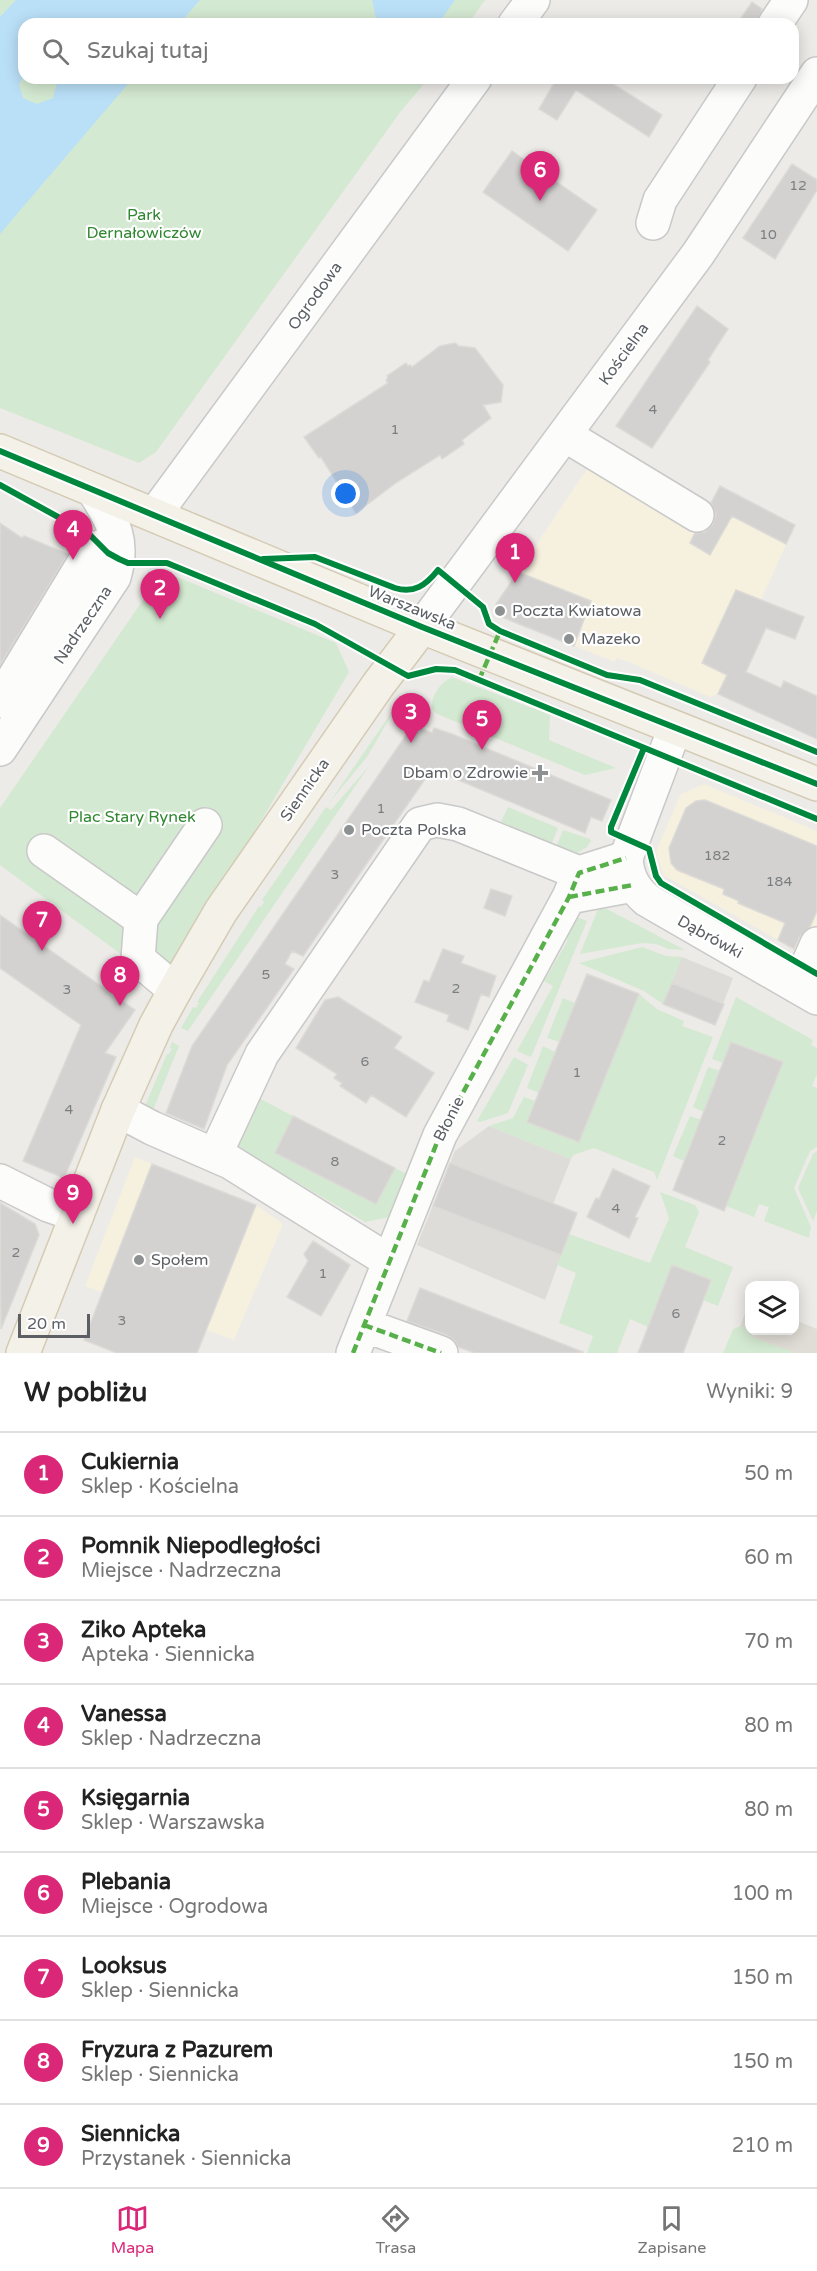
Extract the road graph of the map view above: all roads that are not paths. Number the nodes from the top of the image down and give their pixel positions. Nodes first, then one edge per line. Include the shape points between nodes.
1 (533, 0) edge
2 (791, 0) edge
3 (520, 18) edge
4 (779, 18) edge
5 (817, 74) edge
6 (471, 84) edge
7 (736, 84) edge
8 (652, 223) dead end
9 (565, 435) junction
10 (0, 451) edge
11 (94, 491) junction
12 (155, 514) junction
13 (697, 515) dead end
14 (102, 546) dead end
15 (422, 627) junction
16 (0, 701) edge
17 (675, 728) junction
18 (0, 749) edge
19 (817, 784) edge
20 (205, 825) dead end
21 (44, 851) dead end
22 (630, 871) junction
23 (574, 885) junction
24 (141, 919) junction
25 (817, 944) edge
26 (175, 990) junction
27 (808, 993) edge
28 (118, 1110) junction
29 (215, 1155) junction
30 (0, 1181) edge
31 (77, 1215) junction
32 (389, 1261) junction
33 (359, 1339) edge
34 (23, 1353) edge
35 (441, 1353) edge

1 - 3 street
2 - 4 street
5 - 9 street, Kościelna via 698,254
6 - 12 street, Ogrodowa
7 - 8 street via 660,200
9 - 13 street
9 - 15 street, Kościelna
10 - 11 main road, Warszawska
11 - 12 main road, Warszawska
11 - 18 street, Nadrzeczna via 117,533 118,559 111,585
12 - 15 main road, Warszawska
14 - 16 street via 99,553 85,561
15 - 17 main road, Warszawska
15 - 26 main road, Siennicka via 221,910
17 - 19 main road, Warszawska
17 - 22 street
20 - 24 street
21 - 24 street
22 - 23 street
22 - 27 street, Dąbrówki via 646,900
23 - 29 street via 447,821 420,824 262,1054
23 - 32 street, Błonie via 440,1135
24 - 26 street via 138,959
25 - 27 street
26 - 28 main road, Siennicka
28 - 29 street
28 - 31 main road, Siennicka
29 - 32 street
30 - 31 street
31 - 34 main road, Siennicka
32 - 33 street, Błonie
33 - 35 street

